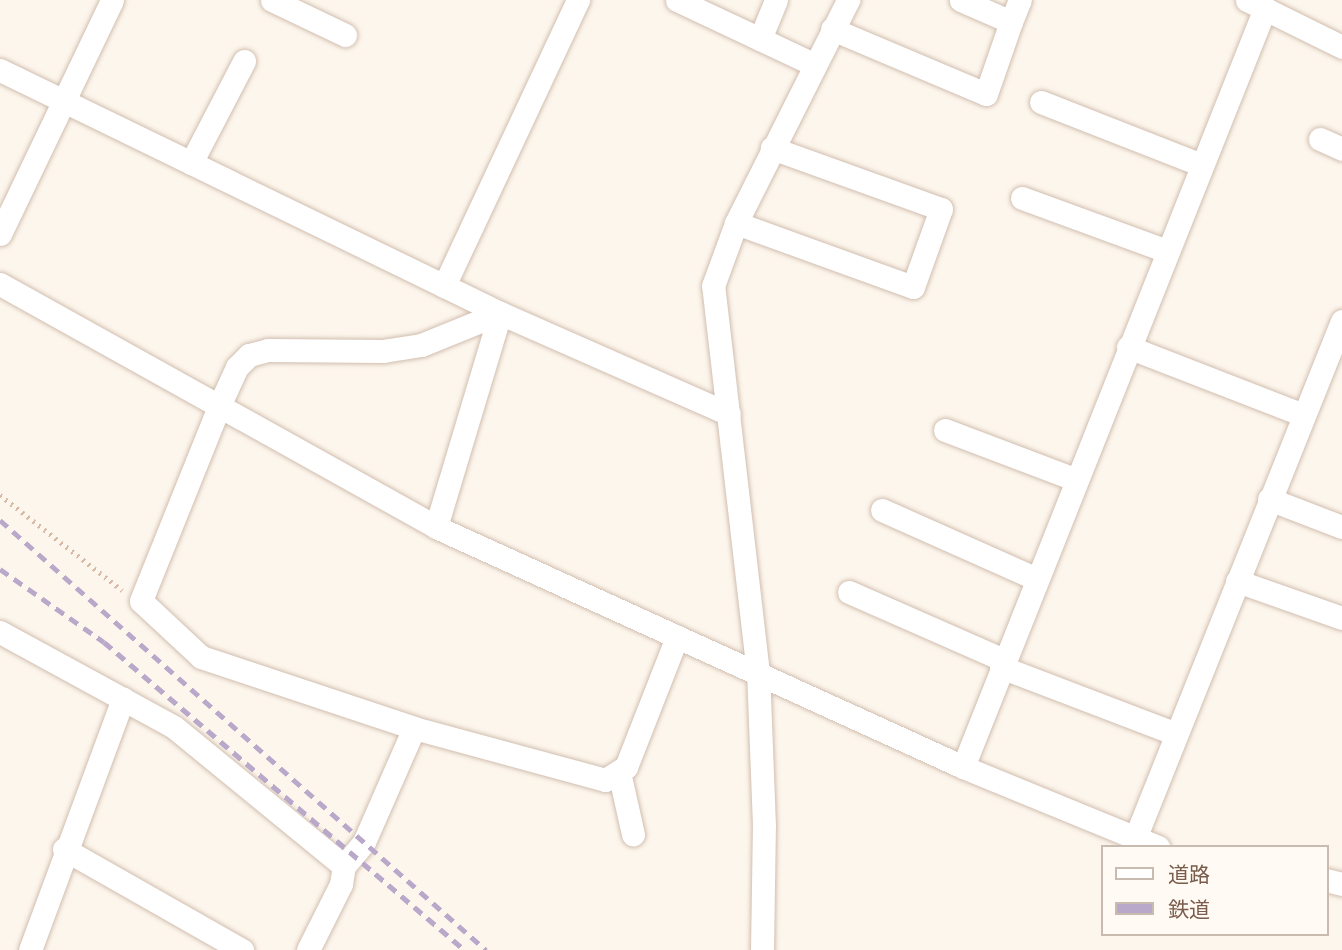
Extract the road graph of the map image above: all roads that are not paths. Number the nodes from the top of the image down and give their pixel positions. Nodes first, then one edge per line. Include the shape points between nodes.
1 (112, 0) edge
2 (272, 0) edge
3 (578, 0) edge
4 (776, 0) edge
5 (848, 0) edge
6 (961, 0) edge
7 (1020, 0) edge
8 (688, 2) edge
9 (1256, 4) edge
10 (1011, 22) junction
11 (832, 29) junction
12 (345, 35) dead end
13 (760, 39) junction
14 (1342, 47) edge
15 (244, 61) dead end
16 (813, 64) junction
17 (0, 70) edge
18 (64, 102) junction
19 (1041, 102) dead end
20 (1320, 139) dead end
21 (772, 148) junction
22 (1342, 149) edge
23 (191, 163) junction
24 (1202, 165) junction
25 (1022, 198) dead end
26 (736, 223) junction
27 (0, 234) edge
28 (1167, 251) junction
29 (0, 284) edge
30 (443, 286) junction
31 (500, 313) junction
32 (1342, 321) edge
33 (1128, 347) junction
34 (220, 404) junction
35 (729, 414) junction
36 (1303, 415) junction
37 (945, 430) dead end
38 (1075, 479) junction
39 (1269, 499) junction
40 (881, 510) dead end
41 (436, 527) junction
42 (1342, 527) edge
43 (1035, 578) junction
44 (1237, 581) junction
45 (849, 592) dead end
46 (1342, 618) edge
47 (0, 632) edge
48 (677, 637) junction
49 (1002, 663) junction
50 (758, 673) junction
51 (123, 699) junction
52 (414, 728) junction
53 (1176, 734) junction
54 (963, 767) junction
55 (619, 772) junction
56 (633, 834) dead end
57 (1134, 841) junction
58 (1150, 845) edge
59 (64, 849) junction
60 (344, 866) junction
61 (30, 950) edge
62 (242, 950) edge
63 (308, 950) edge
64 (762, 950) edge

1 - 18 street
2 - 12 street
3 - 30 street
4 - 13 street
5 - 11 street
6 - 10 street
7 - 10 street
8 - 13 street
9 - 14 street
9 - 24 street
10 - 11 street via 986,94
11 - 16 street
13 - 16 street
15 - 23 street
16 - 21 street
17 - 18 street
18 - 23 street
18 - 27 street
19 - 24 street
20 - 22 street
21 - 26 street
21 - 26 street via 941,209 914,287
23 - 30 street
24 - 28 street
25 - 28 street
26 - 35 street via 713,286
28 - 33 street
29 - 34 street
30 - 31 street
31 - 34 street via 421,345 383,351 268,350 250,355 237,367
31 - 35 street
31 - 41 street
32 - 36 street
33 - 36 street
33 - 38 street
34 - 41 street
34 - 52 street via 141,601 201,657
35 - 50 street
36 - 39 street
37 - 38 street
38 - 43 street
39 - 42 street
39 - 44 street
40 - 43 street
41 - 48 street
43 - 49 street
44 - 46 street
44 - 53 street
45 - 49 street
47 - 51 street
48 - 50 street
48 - 55 street via 626,767
49 - 53 street
49 - 54 street
50 - 54 street
50 - 64 street via 764,826
51 - 59 street
51 - 60 street via 174,727
52 - 55 street via 605,780
52 - 60 street via 364,842
53 - 57 street
54 - 57 street
55 - 56 street
57 - 58 street
59 - 61 street
59 - 62 street
60 - 63 street via 341,884

